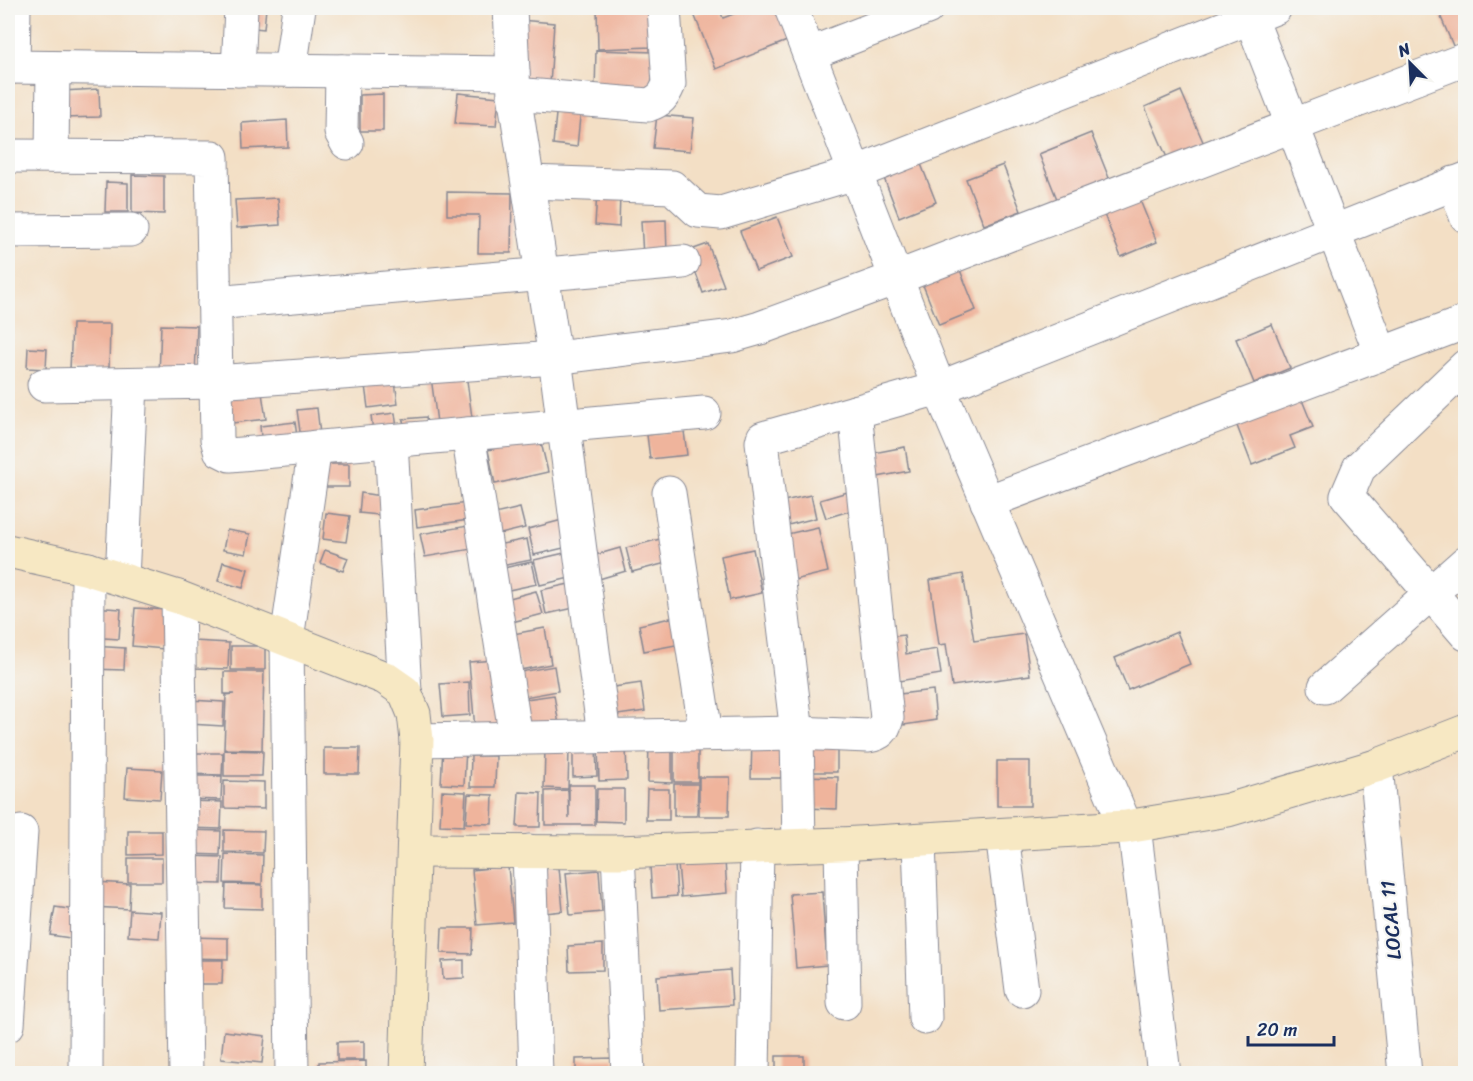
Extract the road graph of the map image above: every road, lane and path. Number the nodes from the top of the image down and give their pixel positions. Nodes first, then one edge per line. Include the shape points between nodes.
1 (14, 8) edge
2 (241, 8) edge
3 (299, 8) edge
4 (510, 8) edge
5 (664, 8) edge
6 (791, 8) edge
7 (927, 8) edge
8 (1257, 11) edge
9 (809, 54) junction
10 (1466, 59) edge
11 (10, 67) edge
12 (53, 68) junction
13 (238, 70) junction
14 (290, 70) junction
15 (342, 71) junction
16 (513, 83) junction
17 (1293, 126) junction
18 (347, 143) dead end
19 (8, 156) edge
20 (52, 156) junction
21 (855, 172) junction
22 (1460, 181) edge
23 (529, 182) junction
24 (1466, 216) edge
25 (131, 230) dead end
26 (8, 231) edge
27 (1334, 231) junction
28 (683, 262) dead end
29 (542, 275) junction
30 (896, 278) junction
31 (214, 303) junction
32 (1466, 322) edge
33 (1381, 354) junction
34 (555, 358) junction
35 (1466, 366) edge
36 (215, 382) junction
37 (131, 384) junction
38 (44, 385) dead end
39 (939, 388) junction
40 (855, 412) junction
41 (704, 413) dead end
42 (564, 426) junction
43 (468, 434) junction
44 (391, 441) junction
45 (315, 447) junction
46 (669, 493) dead end
47 (987, 502) junction
48 (8, 551) edge
49 (1466, 562) edge
50 (88, 569) junction
51 (122, 579) junction
52 (1431, 594) junction
53 (178, 597) junction
54 (1466, 634) edge
55 (287, 639) junction
56 (1325, 687) dead end
57 (405, 692) junction
58 (1466, 731) edge
59 (797, 733) junction
60 (706, 734) junction
61 (604, 736) junction
62 (516, 738) junction
63 (417, 740) junction
64 (1376, 766) junction
65 (1130, 827) junction
66 (21, 832) dead end
67 (1002, 835) junction
68 (919, 841) junction
69 (799, 844) junction
70 (841, 844) junction
71 (757, 846) junction
72 (414, 851) junction
73 (529, 851) junction
74 (618, 852) junction
75 (1022, 990) dead end
76 (844, 1003) dead end
77 (925, 1018) dead end
78 (8, 1025) edge
79 (86, 1074) edge
80 (186, 1074) edge
81 (292, 1074) edge
82 (406, 1074) edge
83 (536, 1074) edge
84 (628, 1074) edge
85 (753, 1074) edge
86 (1164, 1074) edge
87 (1405, 1074) edge

1 - 11 street
2 - 13 street
3 - 14 street
4 - 16 street
5 - 16 street via 669,84 658,102 648,105
6 - 9 street
7 - 9 street
8 - 17 street
8 - 21 street
9 - 21 street
10 - 17 street
11 - 12 street
12 - 13 street
12 - 20 street
13 - 14 street
14 - 15 street
15 - 16 street
15 - 18 street via 341,132
16 - 23 street
17 - 27 street
17 - 30 street
19 - 20 street
20 - 31 street via 212,157
21 - 23 street via 721,213 698,211 672,188
21 - 30 street
22 - 24 street
22 - 27 street
23 - 29 street
25 - 26 street
27 - 33 street
27 - 39 street
28 - 29 street
29 - 31 street
29 - 34 street
30 - 34 street via 732,336
30 - 39 street
31 - 36 street
32 - 33 street
33 - 47 street
34 - 36 street
34 - 42 street
35 - 52 street via 1359,468 1347,496
36 - 37 street
36 - 45 street via 220,450 230,454
37 - 38 street
37 - 51 street
39 - 40 street
39 - 47 street
40 - 59 street via 766,436 762,442
40 - 59 street via 886,718 877,735
41 - 42 street
42 - 43 street
42 - 61 street
43 - 44 street
43 - 62 street
44 - 45 street
44 - 57 street
45 - 55 street
46 - 60 street
47 - 65 street
48 - 50 street
49 - 52 street
50 - 51 street
50 - 79 street
51 - 53 street
52 - 54 street
52 - 56 street
53 - 55 street
53 - 80 street
55 - 57 street via 385,678
55 - 81 street
57 - 63 street via 414,714
58 - 64 street
59 - 60 street
59 - 69 street
60 - 61 street
61 - 62 street
62 - 63 street
63 - 72 street
64 - 65 street via 1228,810
64 - 87 street, LOCAL 11
65 - 67 street
65 - 86 street
66 - 78 street
67 - 68 street
67 - 75 street
68 - 70 street
68 - 77 street
69 - 70 street
69 - 71 street
70 - 76 street
71 - 74 street
71 - 85 street
72 - 73 street
72 - 82 street
73 - 74 street
73 - 83 street
74 - 84 street

